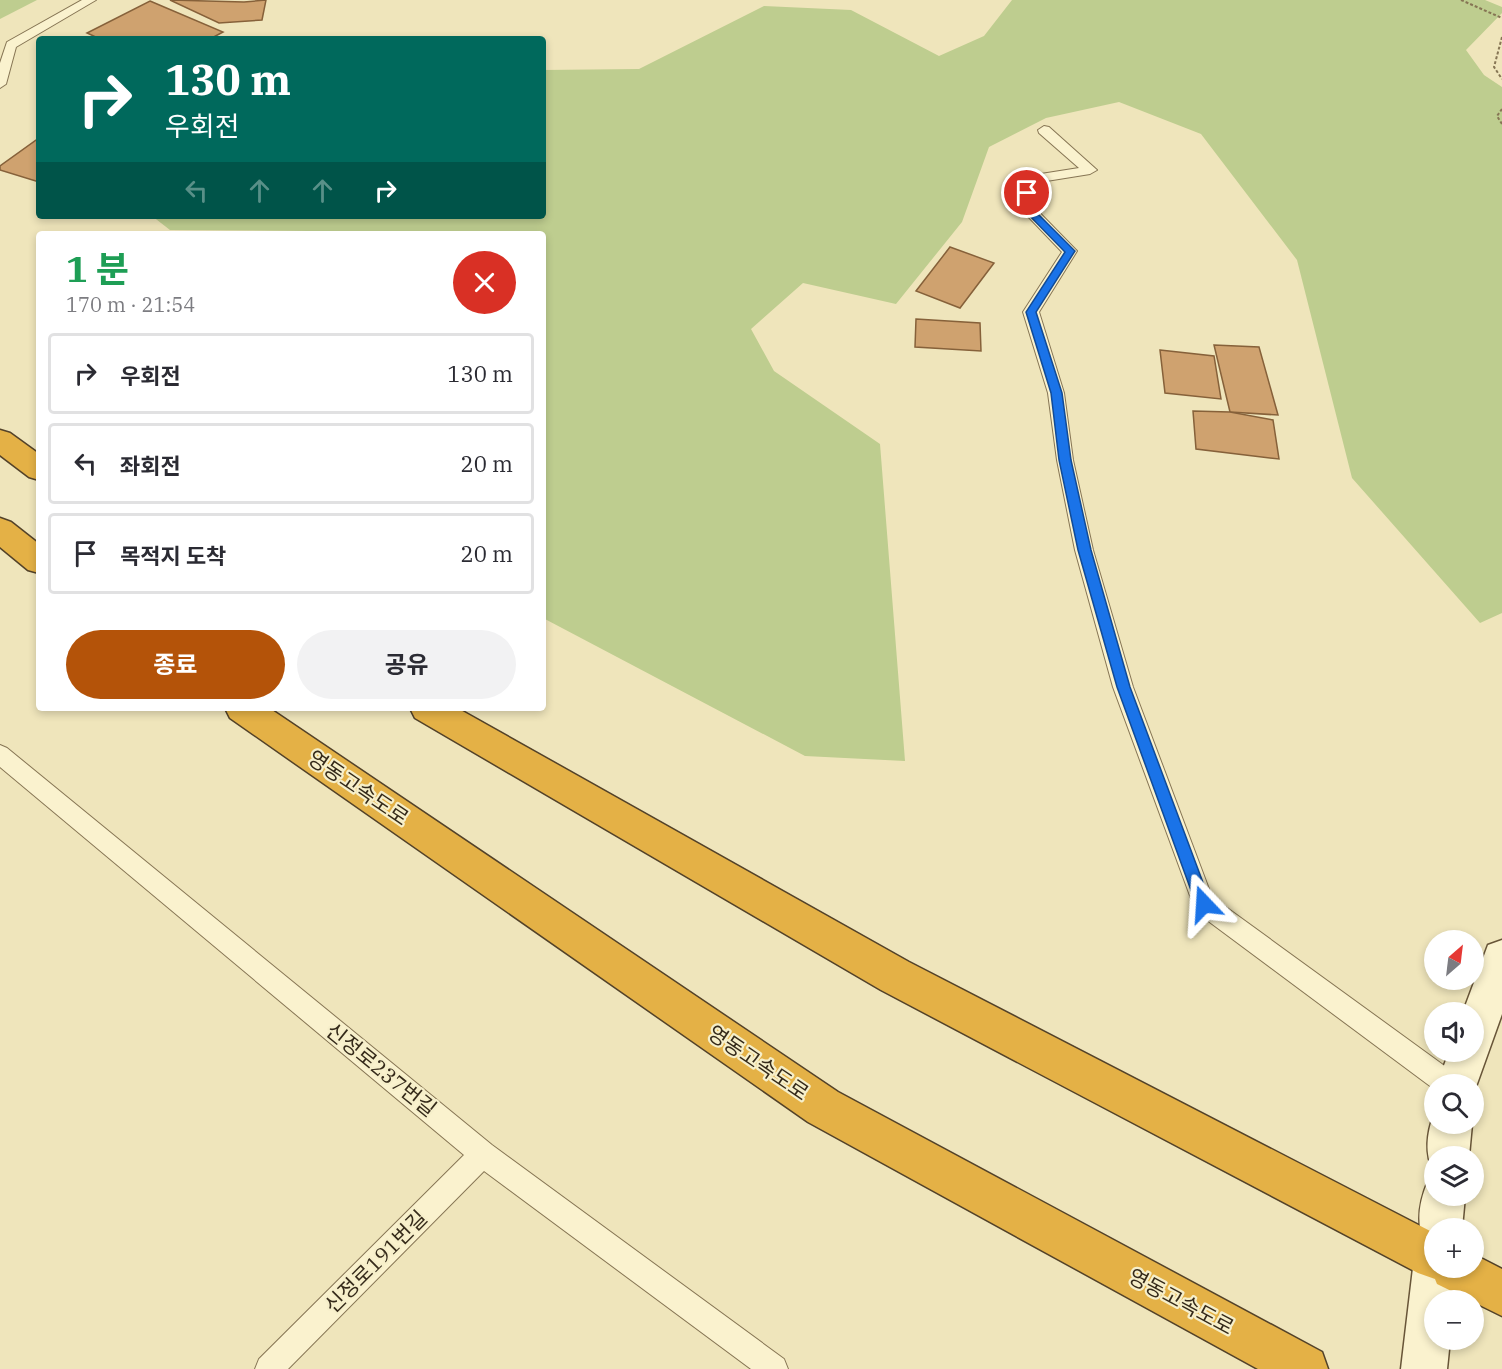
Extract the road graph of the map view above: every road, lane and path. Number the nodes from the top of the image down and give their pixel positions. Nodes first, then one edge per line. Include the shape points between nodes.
1 (90, 0) edge
2 (1461, 0) edge
3 (1502, 18) edge
4 (1502, 37) edge
5 (1502, 79) edge
6 (0, 84) edge
7 (1502, 109) edge
8 (1502, 124) edge
9 (1044, 130) dead end
10 (0, 440) edge
11 (36, 467) edge
12 (0, 530) edge
13 (36, 559) edge
14 (246, 711) edge
15 (432, 711) edge
16 (0, 754) edge
17 (1502, 959) edge
18 (1484, 1009) edge
19 (1434, 1074) edge
20 (483, 1154) junction
21 (1424, 1252) edge
22 (1434, 1278) edge
23 (1473, 1278) edge
24 (1502, 1293) edge
25 (269, 1369) edge
26 (774, 1369) edge
27 (1305, 1369) edge
28 (1424, 1369) edge

1 - 6 lane via 11,45
2 - 3 path
4 - 5 path via 1494,67
7 - 8 path via 1497,116
9 - 19 lane via 1090,170 1028,180 1025,206 1070,251 1031,312 1056,393 1084,550 1123,687 1204,904
10 - 11 highway
12 - 13 highway
14 - 27 highway, 영동고속도로 via 823,1107
15 - 21 highway via 895,976
16 - 20 lane, 신정로237번길
17 - 18 street
20 - 25 lane, 신정로191번길
20 - 26 lane, 신정로237번길
22 - 28 street
23 - 24 highway

